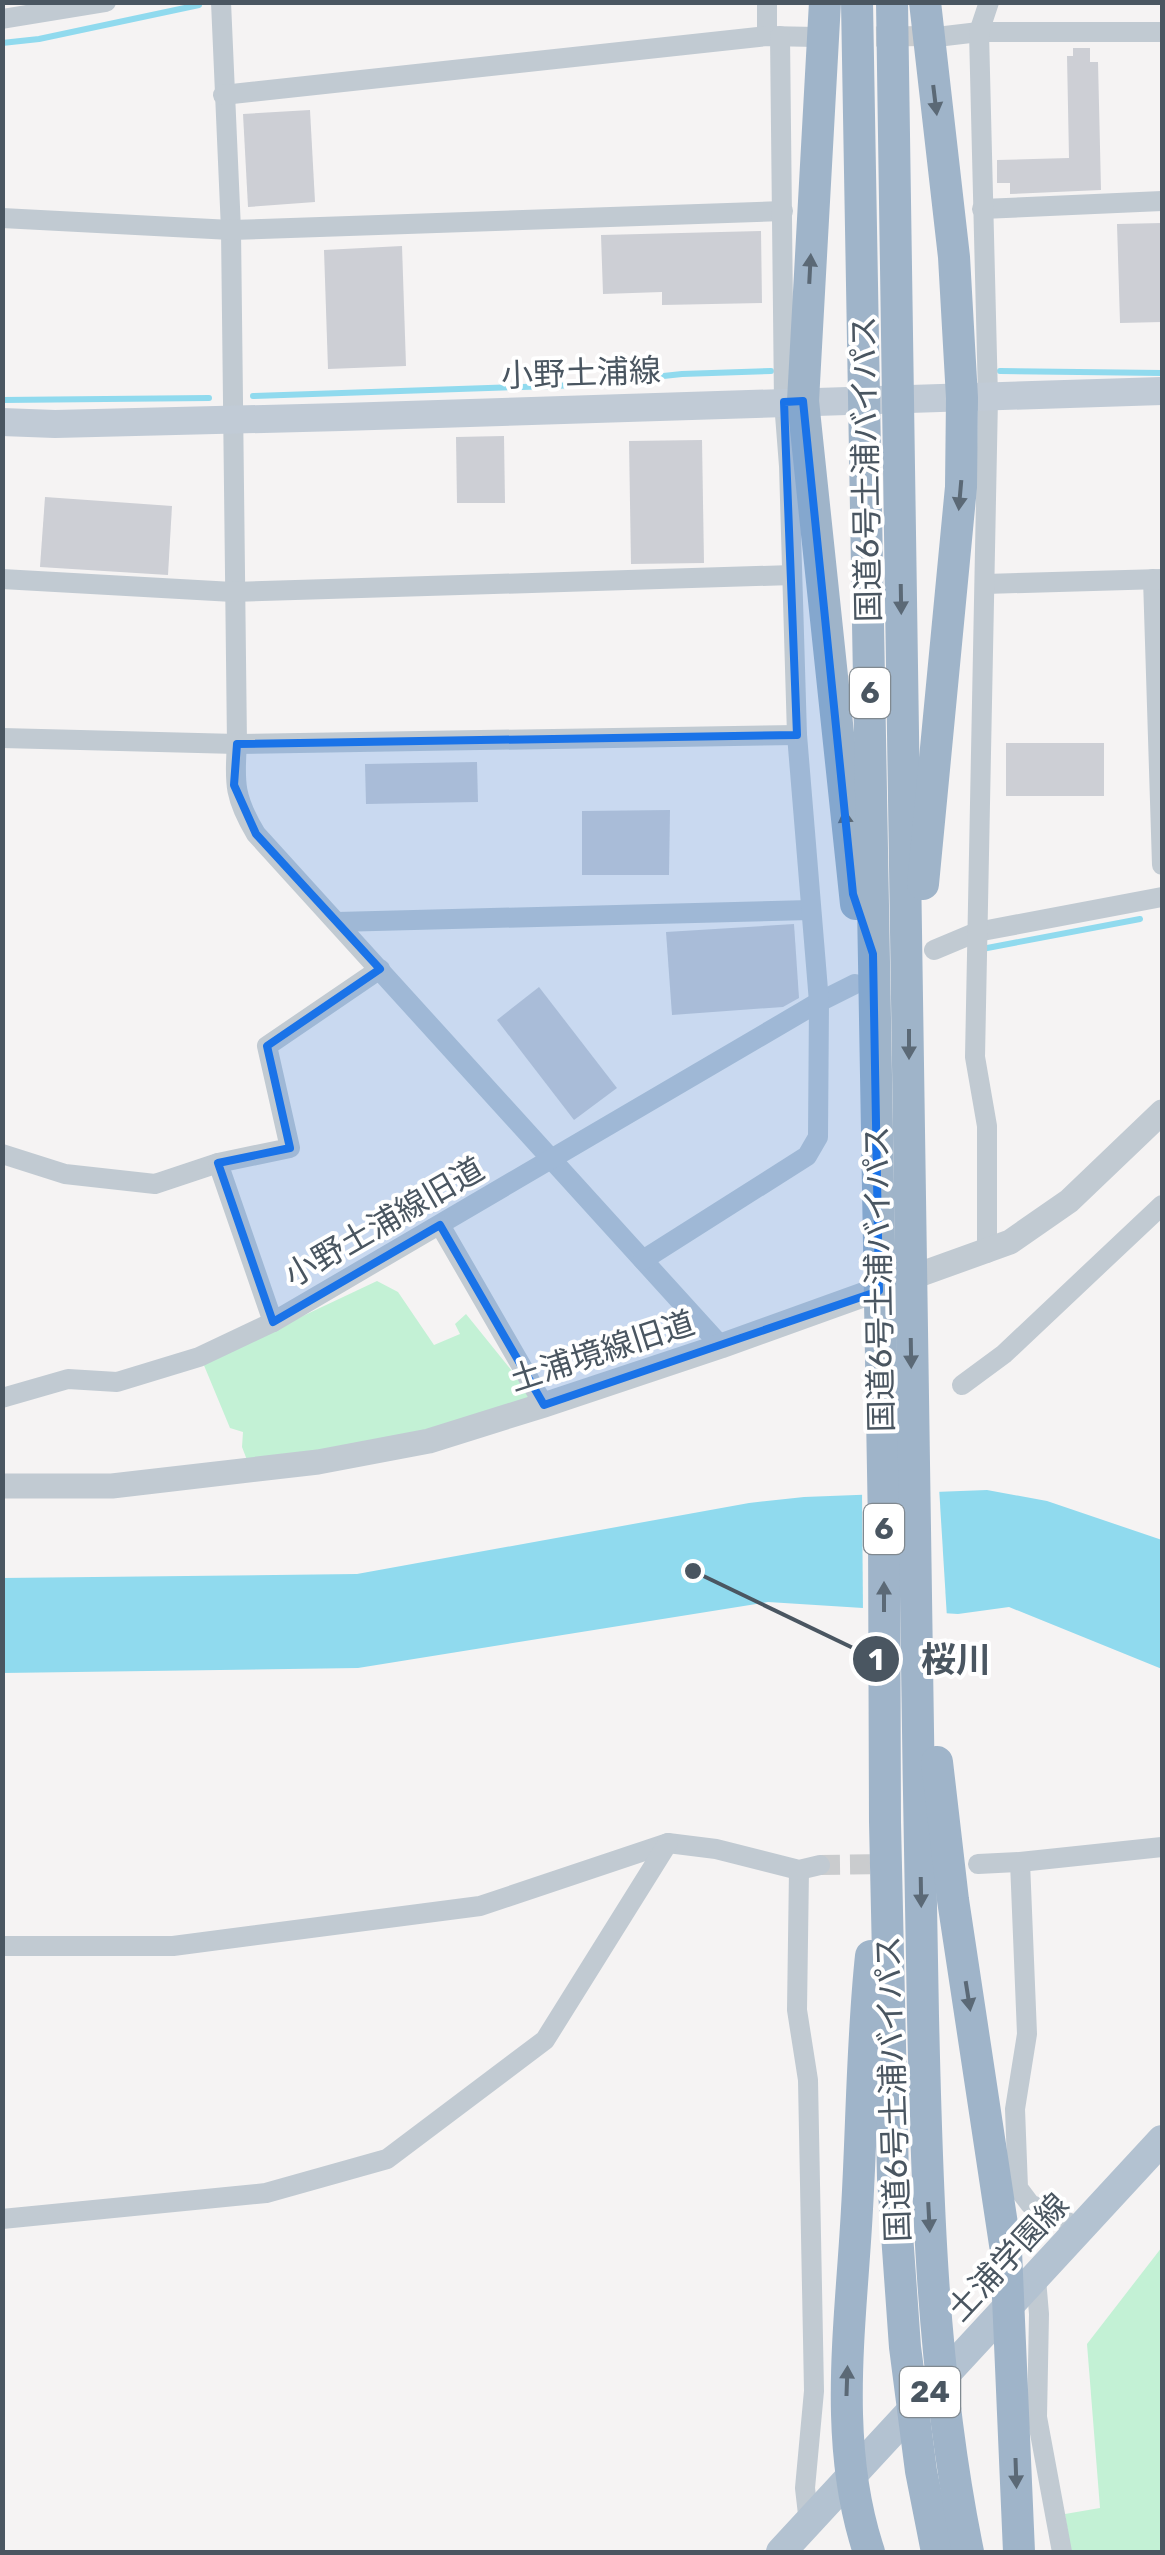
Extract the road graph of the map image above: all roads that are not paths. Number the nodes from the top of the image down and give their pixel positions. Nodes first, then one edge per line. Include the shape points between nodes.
1 (106, 2) edge
2 (221, 2) edge
3 (767, 2) edge
4 (825, 2) edge
5 (856, 2) edge
6 (892, 2) edge
7 (926, 2) edge
8 (988, 2) edge
9 (2, 18) edge
10 (979, 32) junction
11 (1162, 32) edge
12 (774, 36) junction
13 (816, 36) tunnel mouth
14 (946, 36) tunnel mouth
15 (223, 95) junction
16 (1162, 202) edge
17 (982, 209) junction
18 (783, 211) junction
19 (2, 218) edge
20 (231, 230) junction
21 (881, 361) junction
22 (1162, 391) edge
23 (975, 398) junction
24 (793, 402) junction
25 (232, 419) junction
26 (2, 422) edge
27 (883, 432) junction
28 (792, 576) junction
29 (2, 578) edge
30 (1158, 579) edge
31 (985, 584) junction
32 (234, 592) junction
33 (797, 736) junction
34 (2, 738) edge
35 (237, 744) junction
36 (1162, 865) edge
37 (1162, 896) edge
38 (810, 910) junction
39 (337, 922) junction
40 (976, 932) junction
41 (921, 948) junction
42 (873, 954) junction
43 (380, 970) junction
44 (855, 984) dead end
45 (819, 1002) junction
46 (1162, 1112) edge
47 (2, 1154) edge
48 (552, 1158) junction
49 (218, 1163) junction
50 (1162, 1205) edge
51 (440, 1224) junction
52 (987, 1252) junction
53 (894, 1257) junction
54 (643, 1260) junction
55 (273, 1322) junction
56 (721, 1346) junction
57 (962, 1385) dead end
58 (2, 1398) edge
59 (544, 1404) junction
60 (2, 1486) edge
61 (929, 1795) junction
62 (885, 1811) junction
63 (668, 1843) junction
64 (1162, 1847) edge
65 (1020, 1862) junction
66 (978, 1864) dead end
67 (2, 1946) edge
68 (1162, 2140) edge
69 (2, 2219) edge
70 (1082, 2228) junction
71 (1036, 2279) junction
72 (1011, 2306) junction
73 (850, 2478) junction
74 (797, 2542) edge
75 (868, 2552) edge
76 (937, 2552) edge
77 (968, 2552) edge
78 (1019, 2552) edge
79 (1062, 2552) edge

1 - 9 street
2 - 15 street
3 - 12 street
24 -> 4 highway
5 - 21 highway, 国道6号土浦バイパス / 6
6 - 21 highway, 国道6号土浦バイパス / 6
7 -> 23 highway
8 - 10 street
10 - 11 street
10 - 14 street
10 - 17 street
12 - 13 street
12 - 15 street
12 - 18 street
15 - 20 street
16 - 17 street
17 - 23 street
18 - 20 street
18 - 24 street
19 - 20 street
20 - 25 street
21 - 27 highway, 国道6号土浦バイパス / 6
22 - 23 main road, 小野土浦線
23 - 24 main road, 小野土浦線
23 - 31 street
23 -> 41 highway via 961,487
24 - 25 main road, 小野土浦線
24 - 28 street
42 -> 24 highway via 852,894
25 - 26 main road, 小野土浦線
25 - 32 street
27 -> 41 highway, 国道6号土浦バイパス / 6
27 - 42 highway, 国道6号土浦バイパス / 6
28 - 32 street
28 - 33 street
29 - 32 street
30 - 31 street
30 - 36 street
31 - 40 street
32 - 35 street
33 - 35 street
33 - 38 street
34 - 35 street
35 - 39 street via 240,807 256,834
37 - 40 street
38 - 39 street
38 - 45 street
39 - 43 street
40 - 41 street
40 - 52 street via 975,1057 987,1126
41 -> 53 highway, 国道6号土浦バイパス / 6
42 - 53 highway, 国道6号土浦バイパス / 6
43 - 48 street
43 - 49 street via 267,1046 290,1148
44 - 45 street, 小野土浦線旧道
45 - 48 street, 小野土浦線旧道
45 - 54 street via 818,1137 807,1156
46 - 52 street, 土浦境線旧道 via 1068,1201
47 - 49 street via 65,1174 155,1184
48 - 51 street, 小野土浦線旧道
48 - 54 street
49 - 55 street, 小野土浦線旧道
50 - 57 street via 1004,1354
51 - 55 street, 小野土浦線旧道
51 - 59 street
52 - 56 street, 土浦境線旧道
53 -> 61 highway, 国道6号土浦バイパス / 6 via 916,1691
62 -> 53 highway, 国道6号土浦バイパス / 6
54 - 56 street
55 - 58 street via 199,1357 116,1382 68,1379
56 - 59 street, 土浦境線旧道
59 - 60 street, 土浦境線旧道 via 428,1442 318,1462 112,1486
61 -> 72 highway via 1002,2218
61 -> 77 highway, 国道6号土浦バイパス / 6 via 926,2159 949,2441
73 -> 62 highway via 846,2394 863,2030
62 - 76 highway, 国道6号土浦バイパス / 6 via 893,2178 905,2347
63 - 67 street via 480,1906 173,1946
63 - 69 street via 545,2040 387,2160 266,2194
63 - 74 street via 810,1868 797,2010 808,2080 814,2390
64 - 65 street
65 - 66 street
65 - 70 street via 1026,2034 1015,2109 1018,2188 1030,2204
68 - 70 main road, 土浦学園線 / 24
70 - 71 main road, 土浦学園線 / 24
71 - 72 main road, 土浦学園線 / 24
71 - 79 street via 1037,2417
72 - 73 main road, 土浦学園線 / 24
72 -> 78 highway
73 - 74 main road, 土浦学園線 / 24
73 - 75 highway

